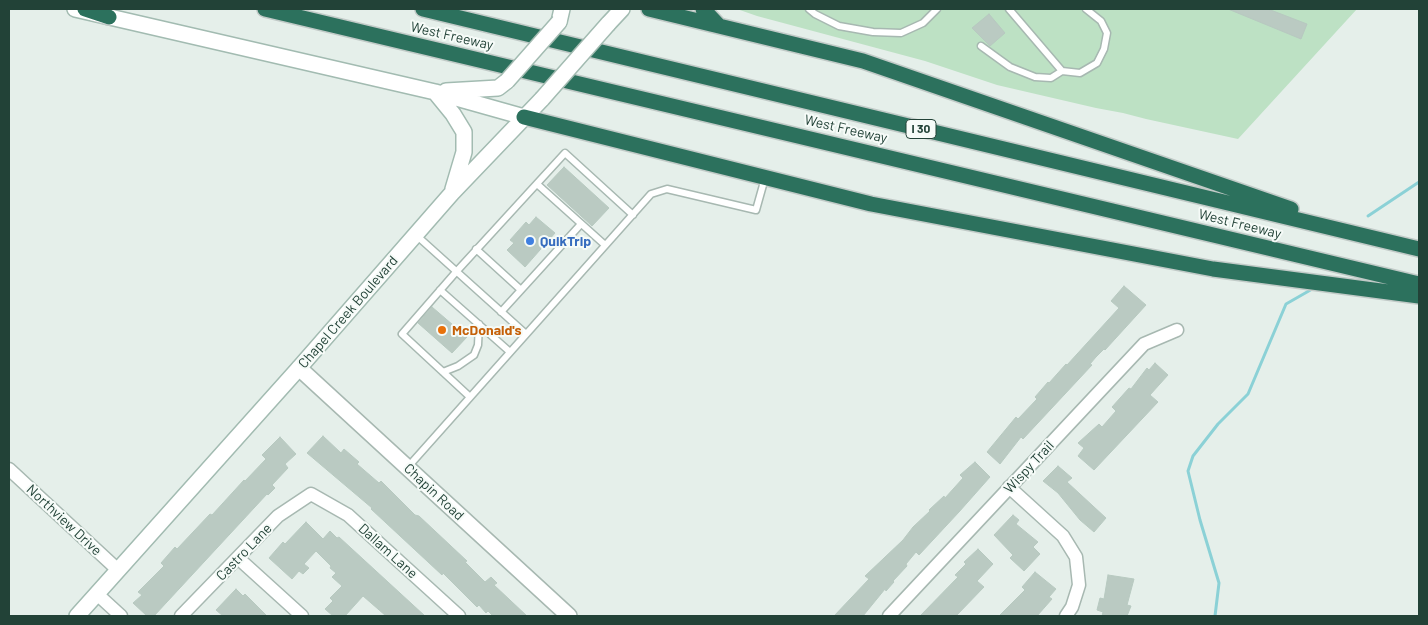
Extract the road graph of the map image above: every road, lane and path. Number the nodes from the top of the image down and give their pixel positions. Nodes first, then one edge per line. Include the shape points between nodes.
1 (75, 9) edge
2 (85, 9) edge
3 (265, 9) edge
4 (423, 9) edge
5 (622, 9) edge
6 (649, 9) edge
7 (703, 9) edge
8 (809, 9) edge
9 (937, 9) edge
10 (1009, 9) edge
11 (1086, 9) edge
12 (561, 15) edge
13 (109, 17) junction
14 (719, 26) junction
15 (981, 46) dead end
16 (1062, 71) junction
17 (435, 92) junction
18 (524, 117) junction
19 (765, 177) junction
20 (537, 184) junction
21 (452, 193) junction
22 (633, 215) junction
23 (581, 224) junction
24 (416, 235) junction
25 (605, 246) junction
26 (1419, 249) edge
27 (476, 250) junction
28 (456, 272) junction
29 (1419, 284) edge
30 (440, 290) junction
31 (521, 290) junction
32 (1419, 296) edge
33 (501, 312) junction
34 (479, 324) junction
35 (1177, 330) dead end
36 (526, 334) junction
37 (510, 352) junction
38 (299, 368) junction
39 (442, 372) junction
40 (470, 397) junction
41 (407, 468) junction
42 (9, 469) edge
43 (1009, 487) junction
44 (311, 494) joint
45 (238, 558) junction
46 (118, 570) junction
47 (97, 594) junction
48 (76, 616) edge
49 (121, 616) edge
50 (181, 616) edge
51 (302, 616) edge
52 (459, 616) edge
53 (569, 616) edge
54 (889, 616) edge
55 (1066, 616) edge

1 - 13 main road
2 - 13 highway
3 - 29 highway, West Freeway
4 - 26 highway, West Freeway / I 30
5 - 18 main road, Chapel Creek Boulevard, bridge
6 - 14 highway
7 - 14 highway
8 - 9 lane via 839,26 901,33 923,23
10 - 16 lane
11 - 16 lane via 1101,21 1107,33 1104,49 1097,63 1080,73
12 - 17 main road, bridge via 498,88
13 - 17 main road
14 - 26 highway via 863,62
15 - 16 lane via 1010,67 1035,77 1051,78
17 - 18 main road
17 - 21 main road via 464,132 464,152
18 - 19 highway
18 - 21 main road, Chapel Creek Boulevard
19 - 22 lane via 756,210 667,188 651,194
19 - 32 highway via 871,204 1213,269
20 - 22 lane via 565,153
20 - 23 lane
20 - 27 lane
21 - 24 main road, Chapel Creek Boulevard
22 - 25 lane
23 - 25 lane
23 - 31 lane
24 - 28 lane
24 - 38 main road, Chapel Creek Boulevard
25 - 36 lane
27 - 28 lane
27 - 31 lane
28 - 30 lane
28 - 33 lane
30 - 34 lane
30 - 39 lane via 402,334
31 - 33 lane
33 - 36 lane
34 - 37 lane
34 - 39 lane via 474,355
35 - 43 street, Wispy Trail via 1144,344
36 - 37 lane
37 - 40 lane
38 - 41 main road, Chapin Road
38 - 46 main road, Chapel Creek Boulevard
39 - 40 lane
40 - 41 lane
41 - 53 main road, Chapin Road
42 - 46 street, Northview Drive
43 - 54 street, Wispy Trail
43 - 55 street via 1062,536 1076,557 1079,584
44 - 45 street, Castro Lane via 278,516
44 - 52 street, Dallam Lane via 348,515
45 - 50 street, Castro Lane
45 - 51 street
46 - 47 main road, Chapel Creek Boulevard
47 - 48 main road, Chapel Creek Boulevard
47 - 49 street

